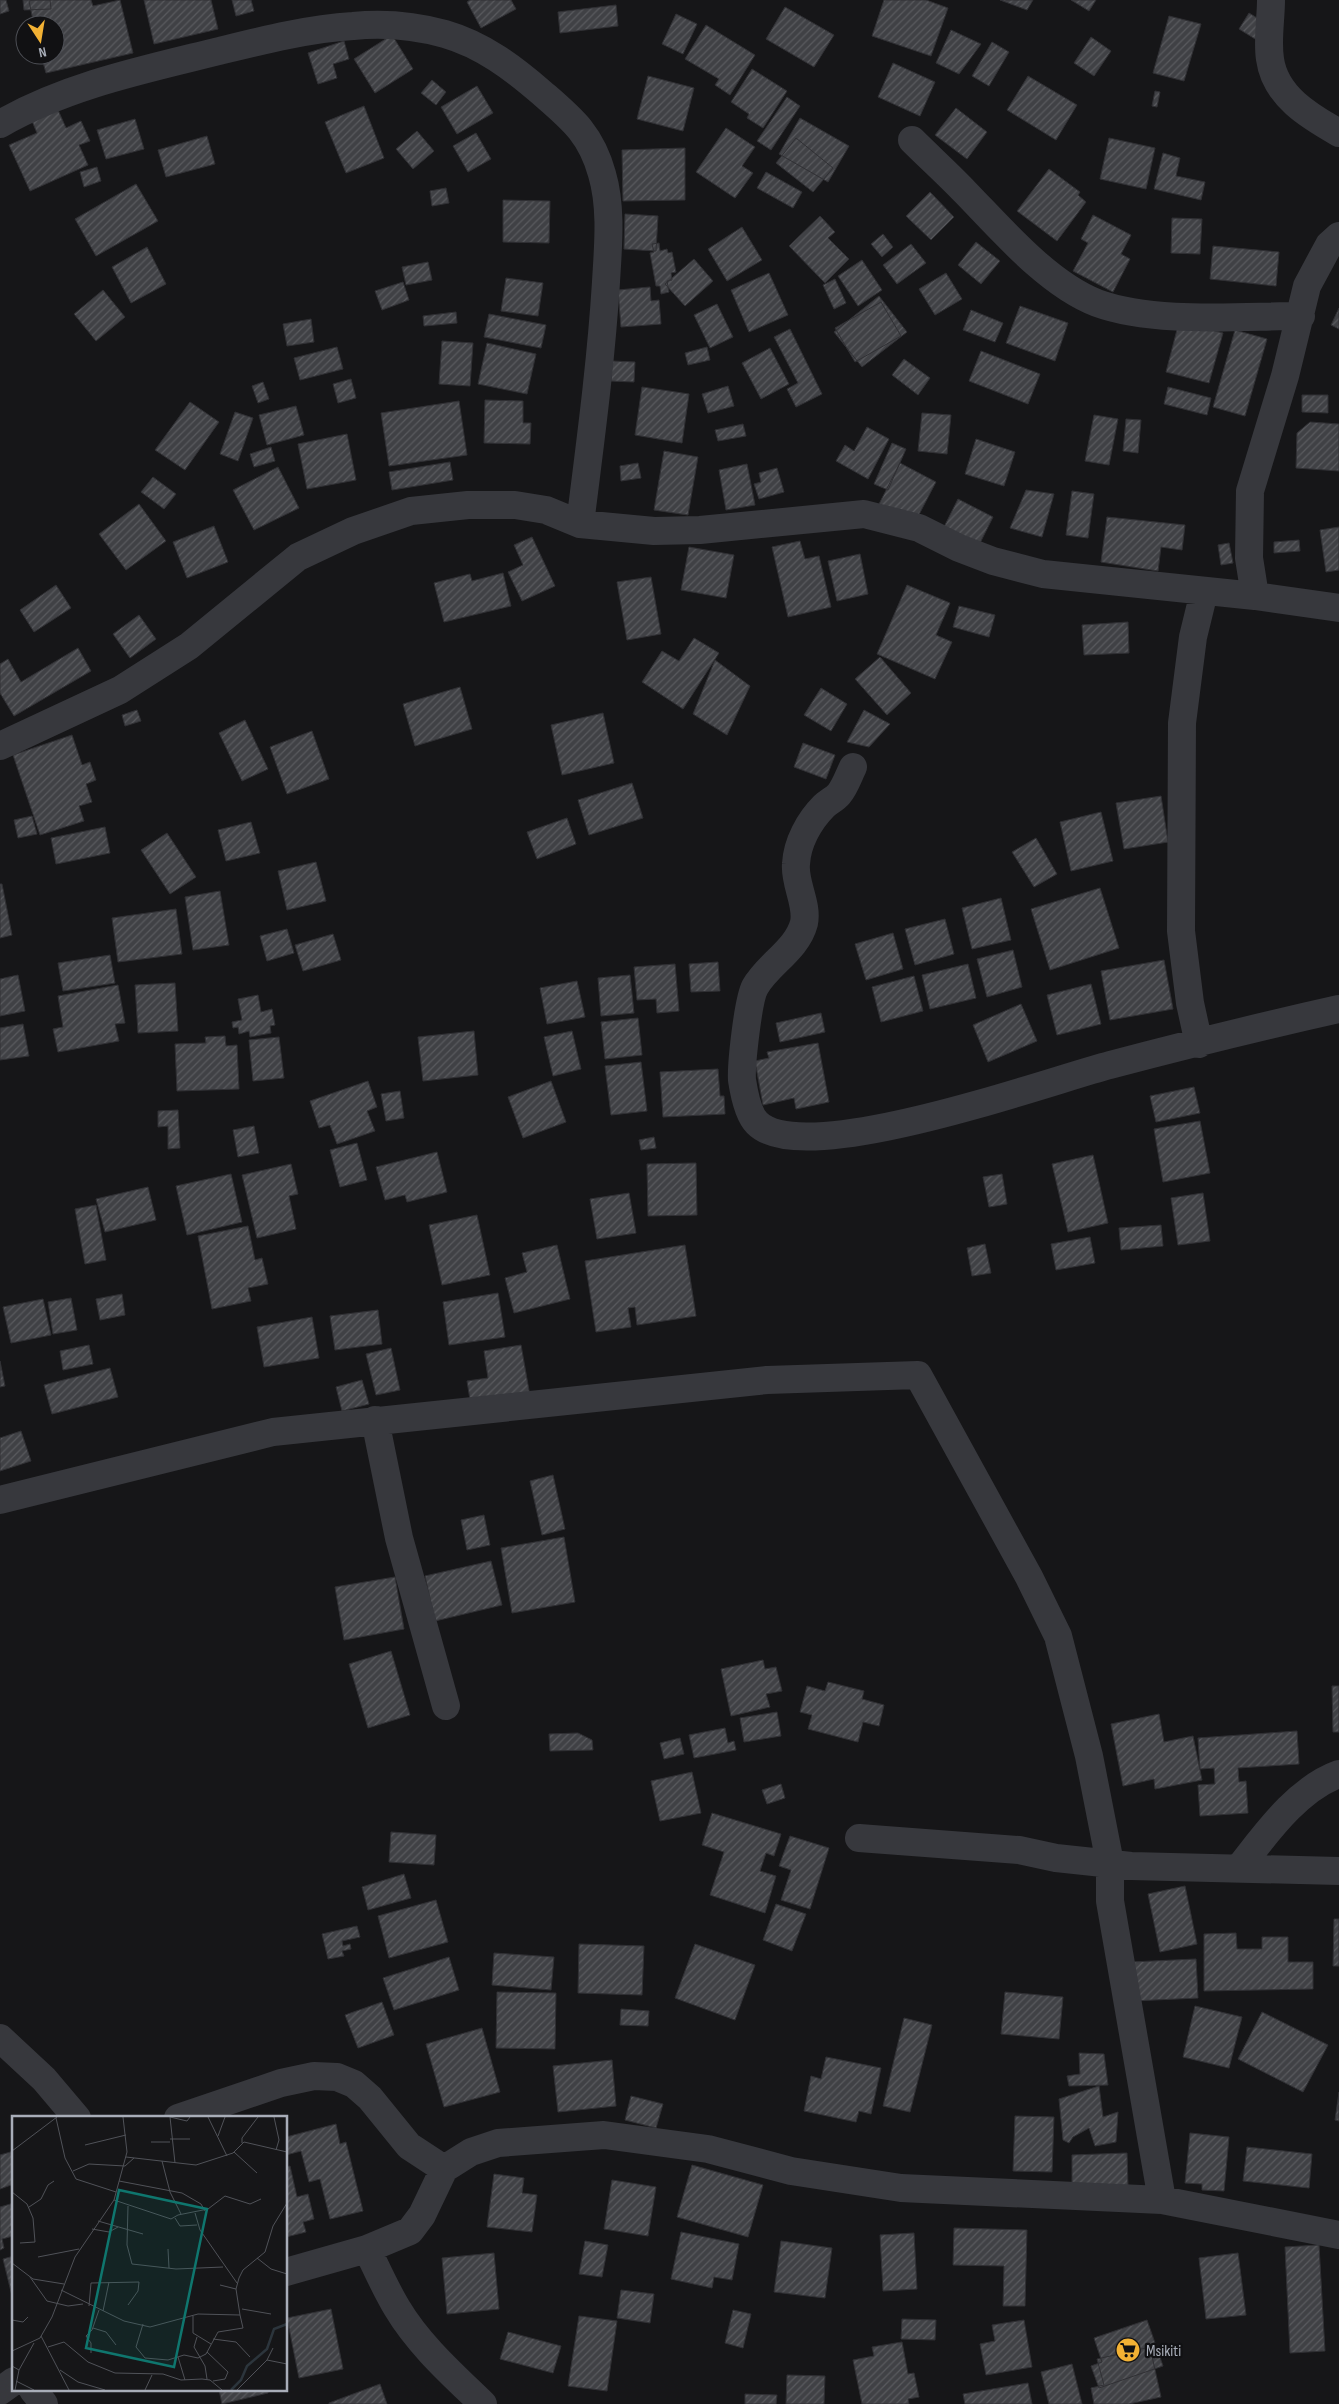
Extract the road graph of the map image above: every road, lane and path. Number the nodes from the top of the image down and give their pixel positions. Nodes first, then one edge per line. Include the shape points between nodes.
1 (1271, 0) edge
2 (0, 124) edge
3 (1339, 133) edge
4 (912, 140) dead end
5 (1339, 236) edge
6 (1301, 316) junction
7 (580, 524) junction
8 (1204, 592) junction
9 (1255, 596) junction
10 (1339, 608) edge
11 (0, 746) edge
12 (852, 767) dead end
13 (1339, 1009) edge
14 (1199, 1044) junction
15 (375, 1420) junction
16 (0, 1500) edge
17 (446, 1706) dead end
18 (1339, 1774) edge
19 (858, 1838) dead end
20 (1110, 1863) junction
21 (1239, 1868) junction
22 (1339, 1871) edge
23 (0, 2038) edge
24 (75, 2116) edge
25 (184, 2116) edge
26 (444, 2169) junction
27 (1162, 2200) junction
28 (1339, 2235) edge
29 (368, 2249) junction
30 (288, 2271) edge
31 (12, 2382) edge
32 (0, 2390) edge
33 (35, 2392) edge
34 (44, 2404) edge
35 (483, 2404) edge

1 - 3 street via 1270,59 1281,89 1306,114
2 - 7 street via 30,106 105,80 277,37 352,26 403,26 446,34 479,47 514,69 577,124 592,147 607,195 605,304
4 - 6 street via 1043,268 1096,302 1123,310 1165,315
5 - 6 street via 1329,245 1307,286
6 - 9 street via 1250,491 1249,558
7 - 8 street via 654,531 700,530 864,514 919,528 993,561 1043,574
7 - 11 street via 546,510 516,505 468,505 411,511 353,531 298,557 189,646 120,690
8 - 9 street
8 - 14 street via 1193,637 1182,723 1181,932
9 - 10 street
12 - 14 street via 840,793 824,806 800,843 795,866 804,922 797,938 754,989 742,1079 756,1122 772,1133 793,1136 838,1134 918,1121 1100,1067
13 - 14 street
15 - 16 street via 272,1432
15 - 17 street via 399,1538
15 - 20 street via 767,1380 918,1375 1058,1636 1089,1756
18 - 21 street via 1308,1793 1277,1820
19 - 20 street via 1019,1850 1056,1858
20 - 21 street
20 - 27 street via 1110,1901
21 - 22 street
23 - 24 street via 44,2079
25 - 26 street via 281,2084 314,2076 337,2077 354,2084 370,2098 409,2146
26 - 27 street via 471,2152 498,2143 604,2135 708,2149 791,2172 901,2188
26 - 29 street via 422,2215 410,2231
27 - 28 street
29 - 30 street
29 - 35 street via 398,2309 415,2332
31 - 32 street
33 - 34 street

